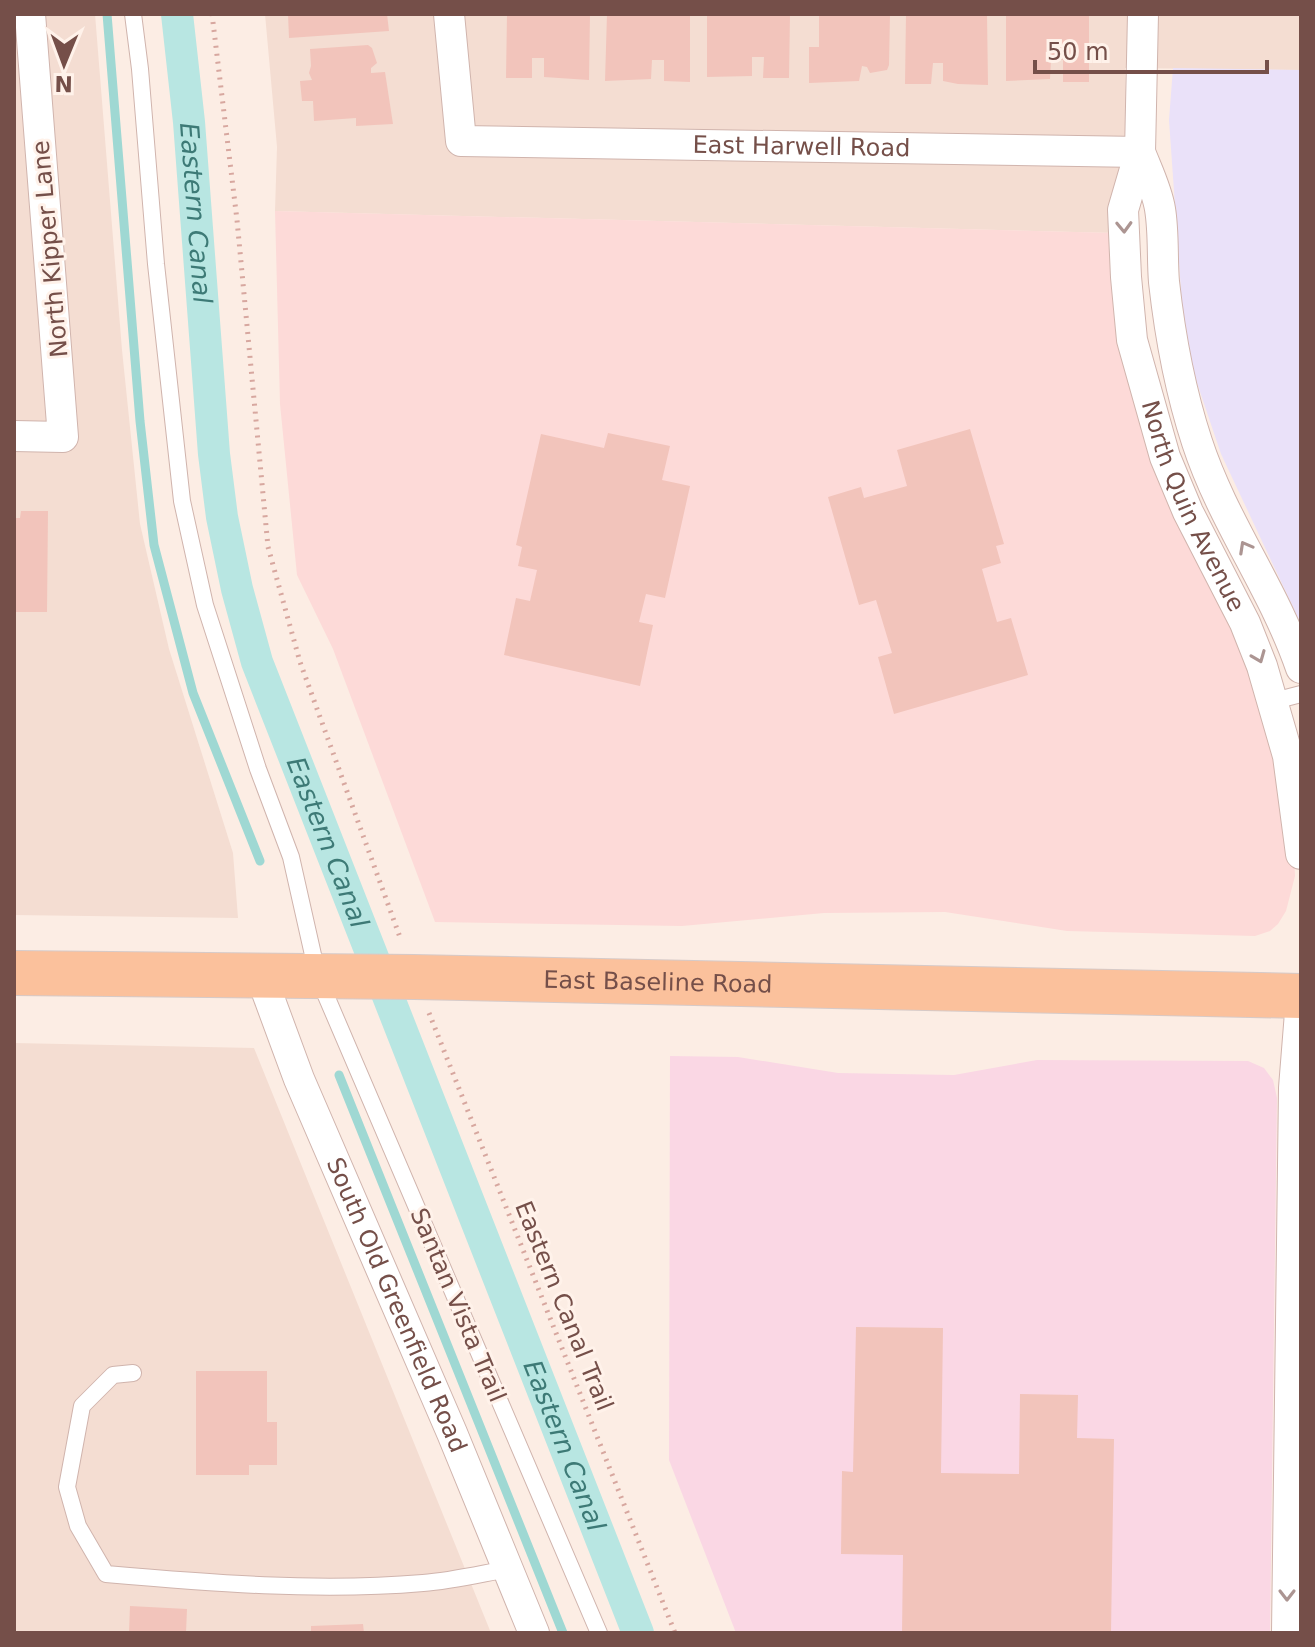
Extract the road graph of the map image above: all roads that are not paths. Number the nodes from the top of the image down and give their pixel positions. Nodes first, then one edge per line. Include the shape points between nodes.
1 (30, 14) edge
2 (133, 14) edge
3 (449, 14) edge
4 (1143, 14) edge
5 (25, 63) edge
6 (1140, 152) junction
7 (14, 436) edge
8 (1301, 668) edge
9 (1287, 698) edge
10 (1301, 854) edge
11 (14, 973) edge
12 (261, 976) junction
13 (326, 976) junction
14 (1301, 998) edge
15 (133, 1373) dead end
16 (508, 1569) junction
17 (534, 1633) edge
18 (599, 1633) edge
19 (1287, 1633) edge

1 - 5 street, North Kipper Lane
2 - 13 lane, Santan Vista Trail via 182,501 205,605
3 - 6 street, East Harwell Road via 461,141
4 - 6 street, North Quin Avenue
5 - 7 street, North Kipper Lane via 63,437
8 -> 6 street, North Quin Avenue via 1197,443 1171,333 1160,208
6 -> 9 street, North Quin Avenue via 1123,210 1132,340 1139,369 1188,512
9 - 10 street, North Quin Avenue via 1288,756
11 - 12 main road, East Baseline Road
12 - 13 main road, East Baseline Road
12 - 16 street, South Old Greenfield Road via 299,1079
13 - 14 main road, East Baseline Road via 417,984
13 - 18 lane, Santan Vista Trail
14 -> 19 street via 1294,1088
15 - 16 lane via 113,1375 82,1406 67,1487 78,1526 106,1574 348,1585 424,1583
16 - 17 street, South Old Greenfield Road

